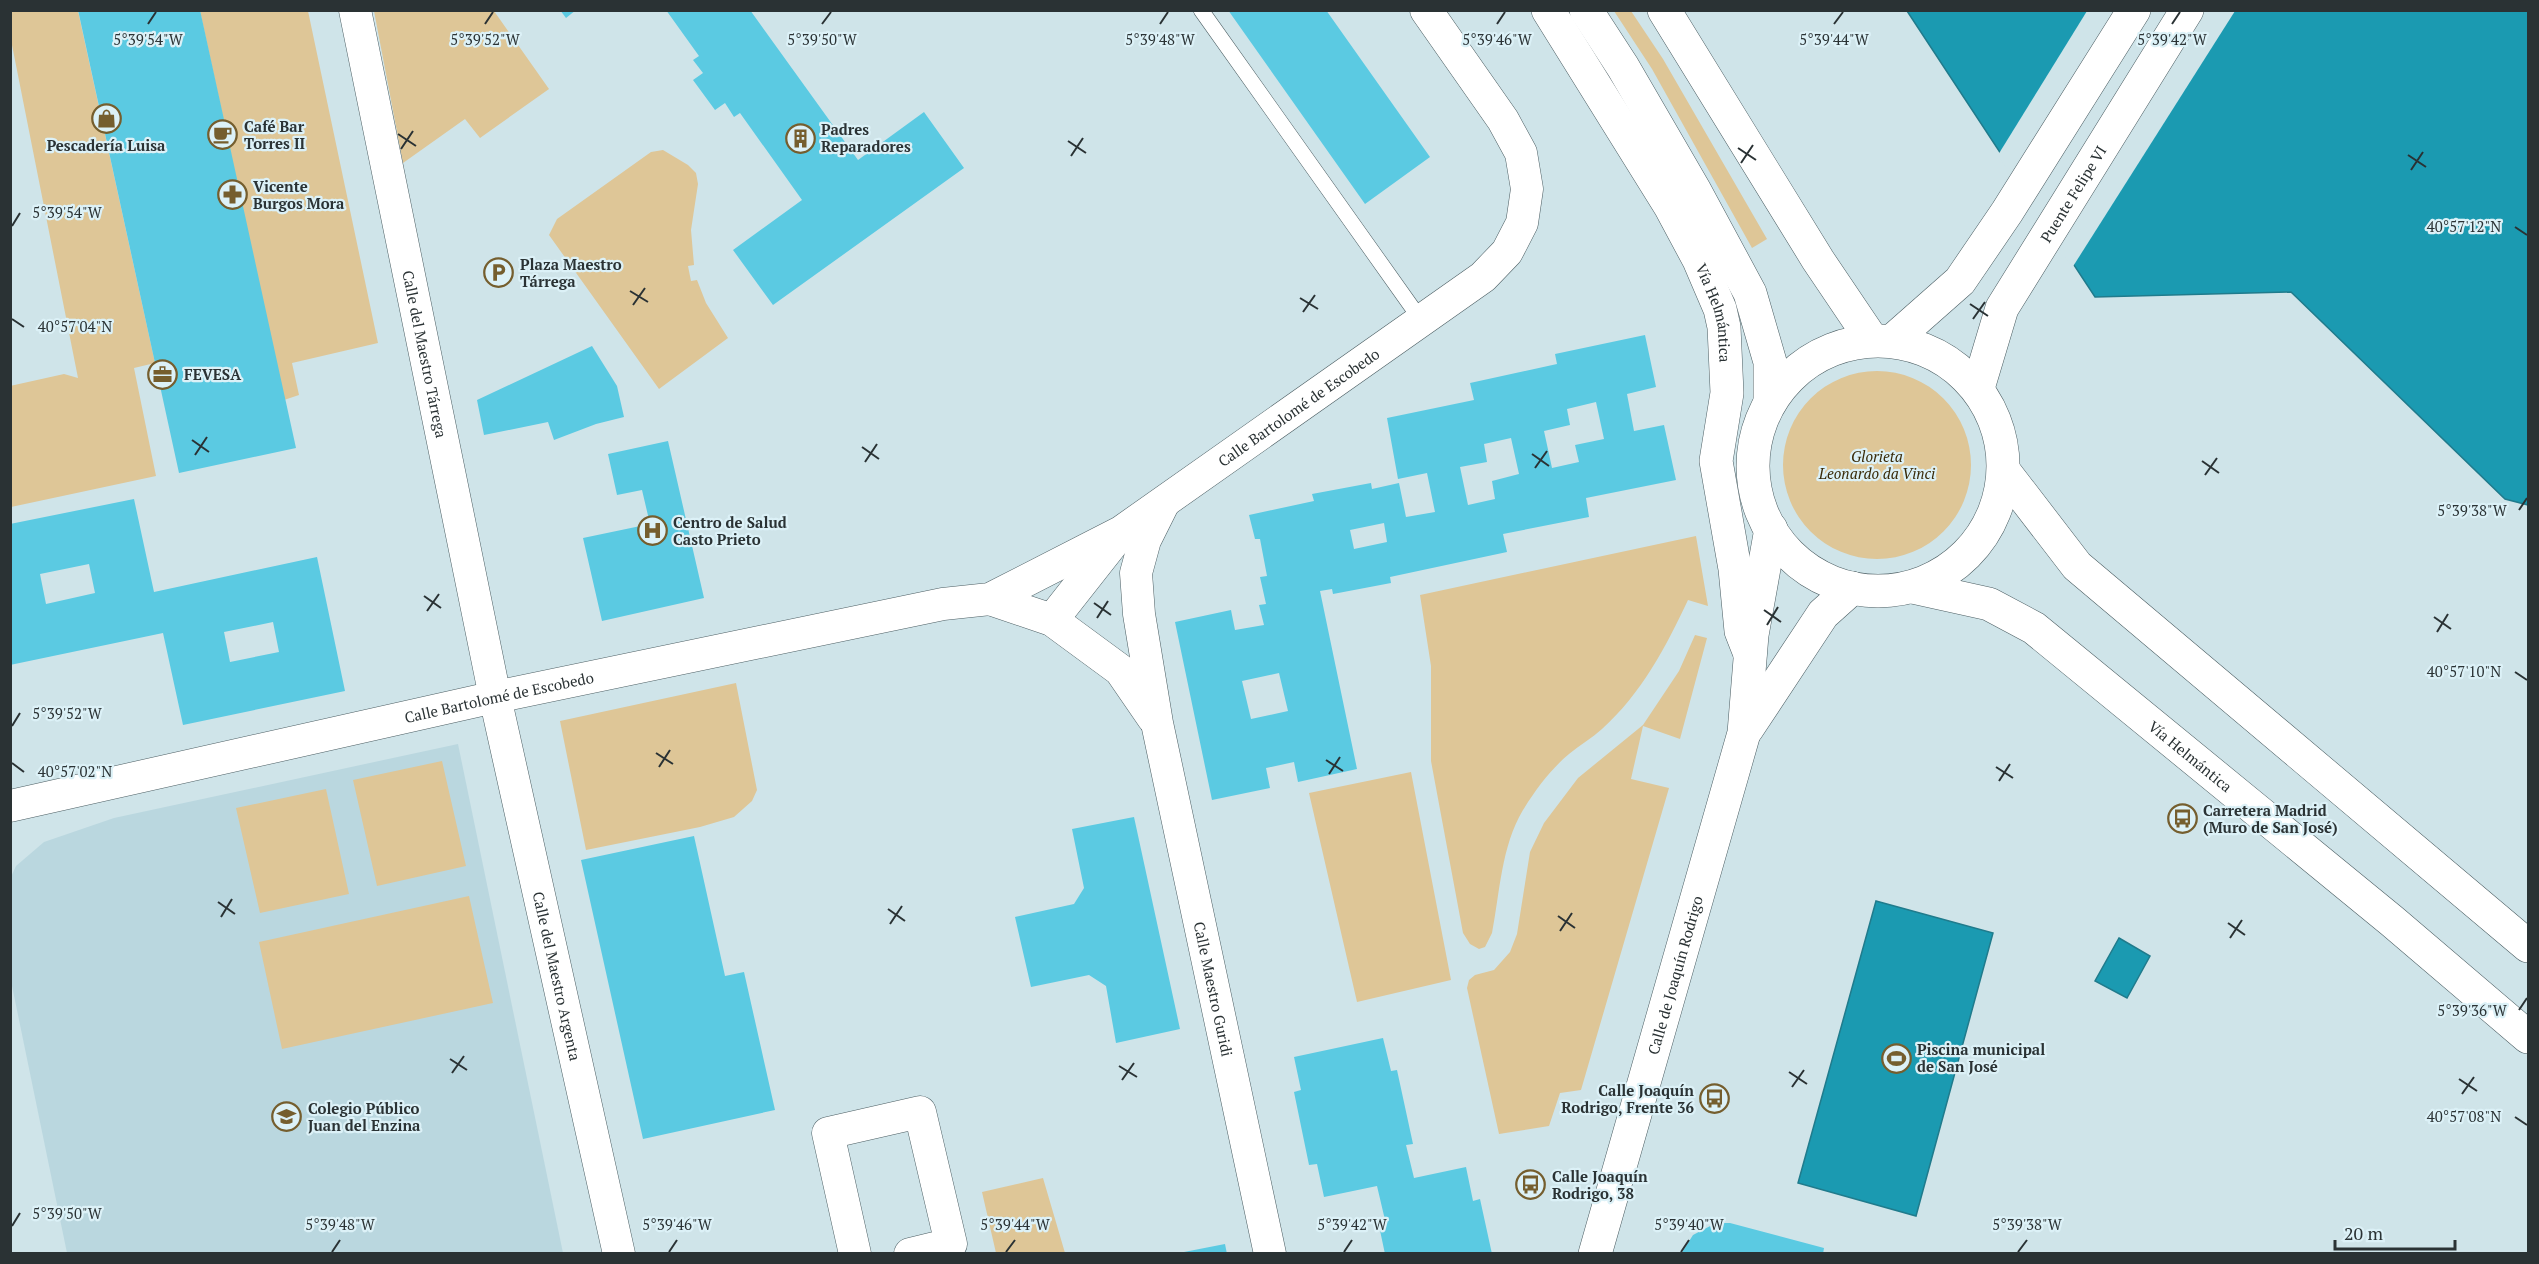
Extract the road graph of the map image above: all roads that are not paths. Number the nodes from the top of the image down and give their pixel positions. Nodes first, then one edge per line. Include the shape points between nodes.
1 (355, 10) edge
2 (1201, 10) edge
3 (1426, 10) edge
4 (1548, 10) edge
5 (1586, 10) edge
6 (1664, 10) edge
7 (2134, 10) edge
8 (2187, 10) edge
9 (1421, 320) junction
10 (1882, 340) junction
11 (1978, 388) junction
12 (1770, 402) junction
13 (2004, 471) junction
14 (1165, 501) junction
15 (1771, 530) junction
16 (1121, 532) junction
17 (1912, 587) junction
18 (1852, 588) junction
19 (990, 599) junction
20 (1052, 620) junction
21 (1750, 654) junction
22 (495, 698) junction
23 (1157, 723) junction
24 (1744, 733) junction
25 (10, 806) edge
26 (2529, 946) edge
27 (2529, 1037) edge
28 (619, 1254) edge
29 (855, 1254) edge
30 (909, 1254) edge
31 (1270, 1254) edge
32 (1594, 1254) edge

1 - 22 street, Calle del Maestro Tárrega
2 - 9 lane
3 - 9 street, Calle Bartolomé de Escobedo via 1503,120 1521,153 1527,189 1522,223 1507,252 1483,277
4 - 21 main road, Vía Helmántica via 1670,206 1720,309 1727,393 1716,461 1735,569 1741,631
5 - 12 main road, Vía Helmántica via 1683,170 1750,293 1770,362
6 - 10 main road via 1818,260
7 - 10 main road via 1960,281
8 - 11 main road, Puente Felipe VI via 2002,308
9 - 14 street, Calle Bartolomé de Escobedo
10 - 11 main road via 1940,356
10 - 12 main road via 1841,346 1813,359 1789,377
11 - 13 main road via 1998,427
12 - 15 main road via 1757,433 1753,466 1757,499
13 - 17 main road via 1999,503 1986,531 1966,556 1941,575
13 - 26 main road via 2077,566
14 - 16 street, Calle Bartolomé de Escobedo
14 - 23 street, Calle Maestro Guridi via 1145,540 1136,573
15 - 18 main road via 1791,555 1816,574
15 - 21 main road, Calle de Joaquín Rodrigo
16 - 19 street, Calle Bartolomé de Escobedo
16 - 20 street
17 - 18 main road via 1879,591
17 - 27 main road, Vía Helmántica via 1989,604 2034,628
18 - 24 main road, Calle de Joaquín Rodrigo via 1823,614
19 - 20 street, Calle Bartolomé de Escobedo
19 - 22 street, Calle Bartolomé de Escobedo via 932,606
20 - 23 street, Calle Maestro Guridi via 1120,670
21 - 24 main road, Calle de Joaquín Rodrigo
22 - 25 street, Calle Bartolomé de Escobedo
22 - 28 street, Calle del Maestro Argenta
23 - 31 street, Calle Maestro Guridi
24 - 32 main road, Calle de Joaquín Rodrigo
29 - 30 street via 828,1133 920,1112 951,1244

